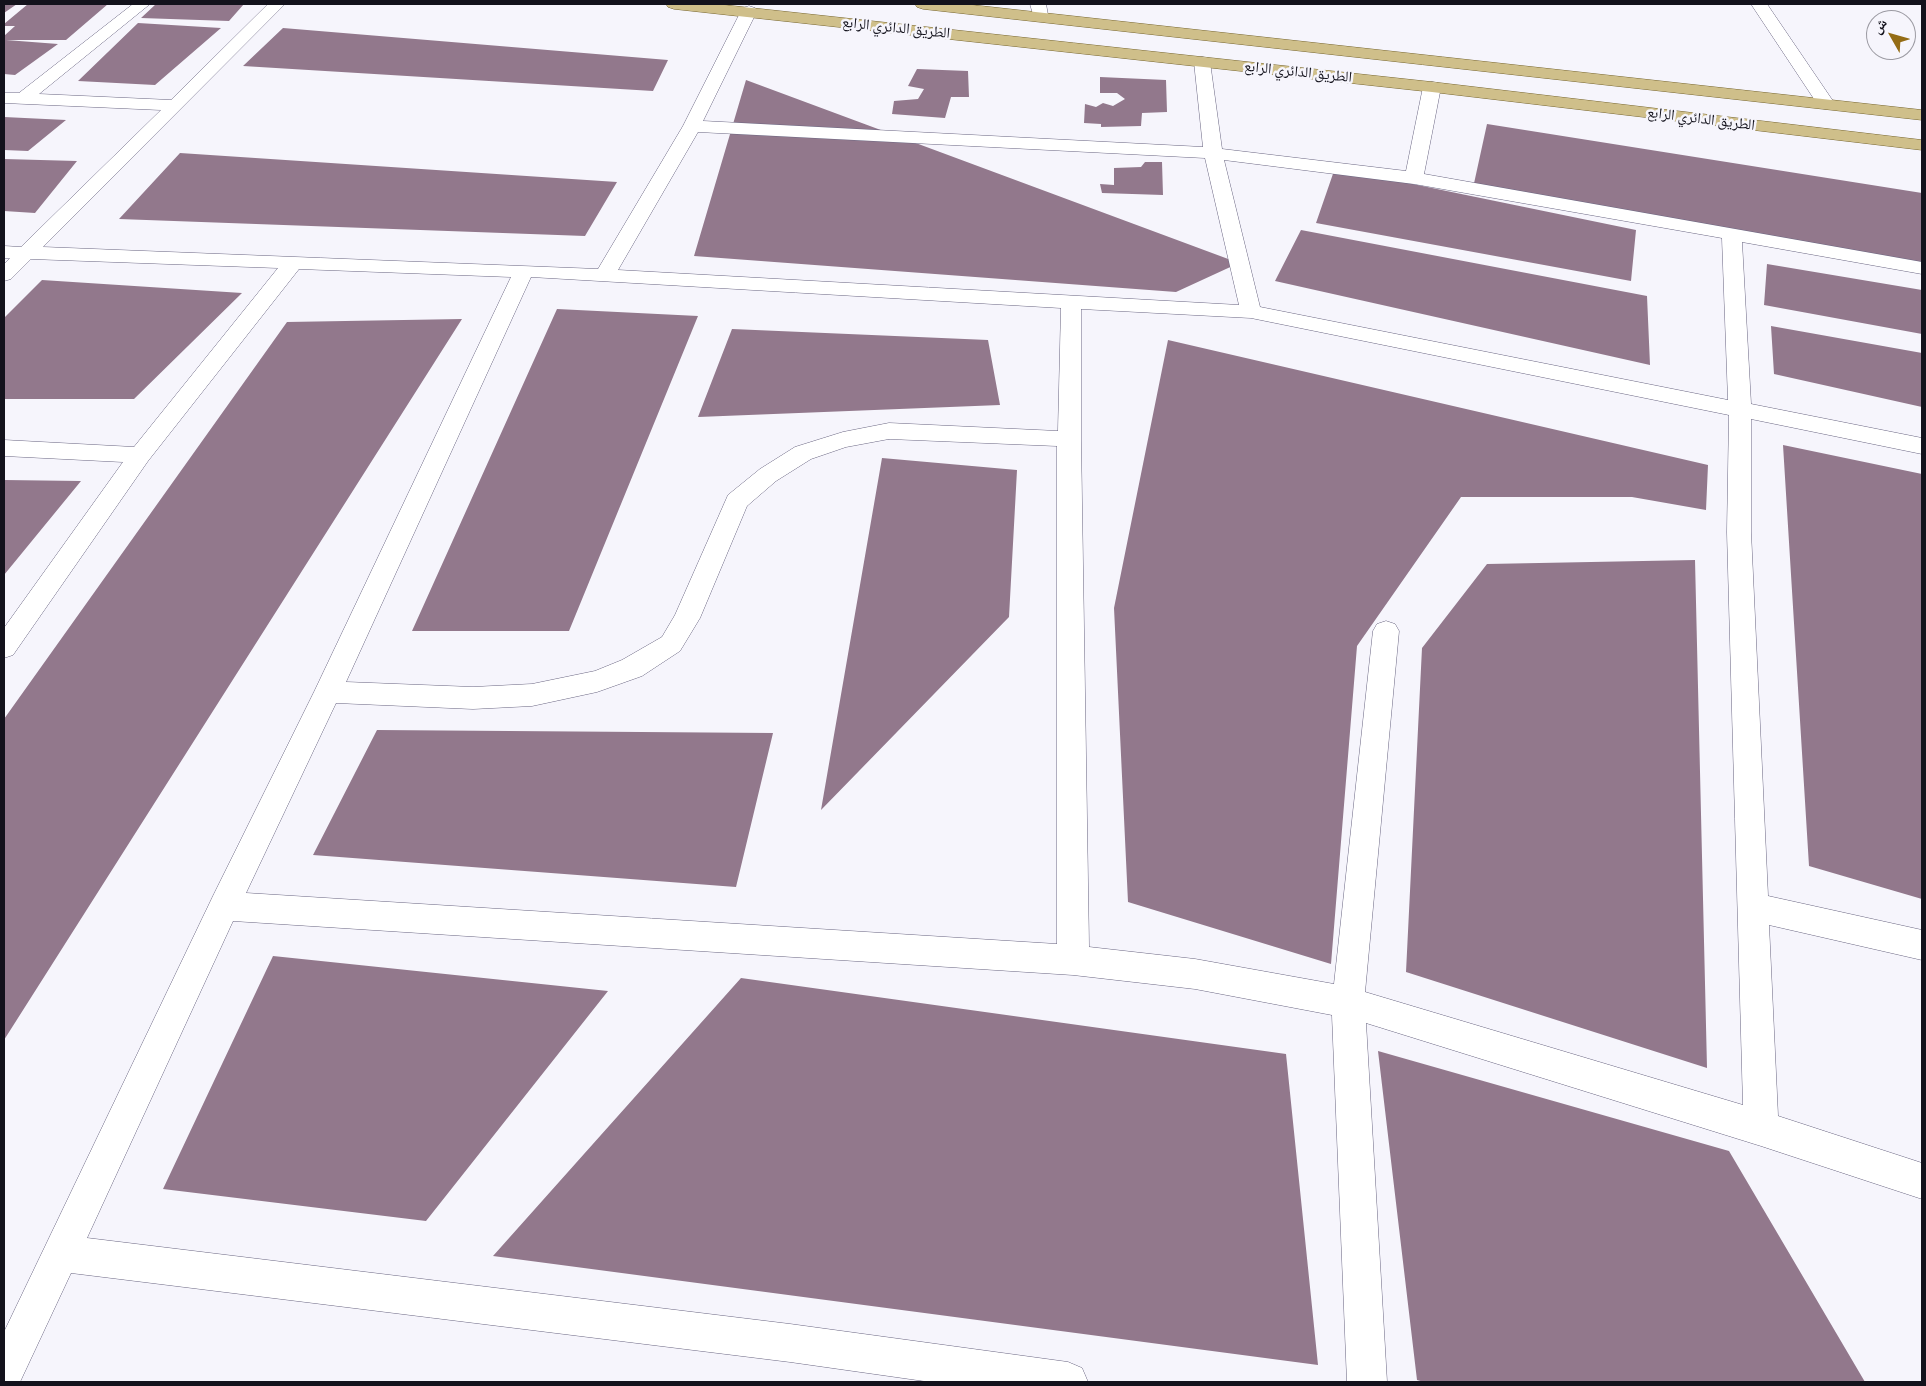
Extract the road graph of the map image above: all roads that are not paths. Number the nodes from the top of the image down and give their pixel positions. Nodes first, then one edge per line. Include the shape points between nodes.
1 (142, 4) edge
2 (277, 4) edge
3 (674, 4) edge
4 (923, 4) edge
5 (1759, 4) edge
6 (1039, 10) edge
7 (749, 11) junction
8 (1202, 62) junction
9 (1432, 87) junction
10 (4, 98) edge
11 (23, 99) junction
12 (1826, 104) junction
13 (174, 105) junction
14 (1922, 115) edge
15 (692, 126) junction
16 (1922, 145) edge
17 (1213, 153) junction
18 (1414, 178) junction
19 (1732, 235) junction
20 (4, 252) edge
21 (28, 253) junction
22 (293, 263) junction
23 (1922, 268) edge
24 (524, 271) junction
25 (4, 275) edge
26 (604, 276) junction
27 (1071, 302) junction
28 (1251, 312) junction
29 (1740, 410) junction
30 (1069, 439) junction
31 (1922, 446) edge
32 (4, 448) edge
33 (140, 455) junction
34 (1386, 631) dead end
35 (4, 648) edge
36 (328, 692) junction
37 (224, 906) junction
38 (1754, 907) junction
39 (1922, 946) edge
40 (1073, 960) junction
41 (1348, 1002) junction
42 (1761, 1128) junction
43 (1922, 1181) edge
44 (60, 1253) junction
45 (4, 1374) edge
46 (1068, 1382) edge
47 (1367, 1382) edge

1 - 11 street
2 - 13 street
3 - 7 main road, الطريق الدائري الرابع
4 - 6 main road, الطريق الدائري الرابع
5 - 12 street
6 - 12 main road, الطريق الدائري الرابع
7 - 8 main road, الطريق الدائري الرابع
7 - 15 street
8 - 9 main road, الطريق الدائري الرابع
8 - 17 street
9 - 16 main road, الطريق الدائري الرابع
9 - 18 street
10 - 11 street
11 - 13 street
12 - 14 main road, الطريق الدائري الرابع
13 - 21 street
15 - 17 street
15 - 26 street
17 - 18 street
17 - 28 street
18 - 19 street
19 - 23 street
19 - 29 street
20 - 21 street
21 - 22 street
21 - 25 street
22 - 24 street
22 - 33 street
24 - 26 street
24 - 36 street
26 - 27 street
27 - 28 street
27 - 30 street
28 - 29 street
29 - 31 street
29 - 38 street via 1739,532
30 - 36 street via 889,431 843,440 803,453 768,475 737,501 687,618 671,644 632,668 597,681 532,695 473,698
30 - 40 street
32 - 33 street
33 - 35 street
34 - 41 street
36 - 37 street
37 - 40 street
37 - 44 street
38 - 39 street
38 - 42 street
40 - 41 street via 1195,974
41 - 42 street
41 - 47 street
42 - 43 street
44 - 45 street
44 - 46 street via 790,1343

